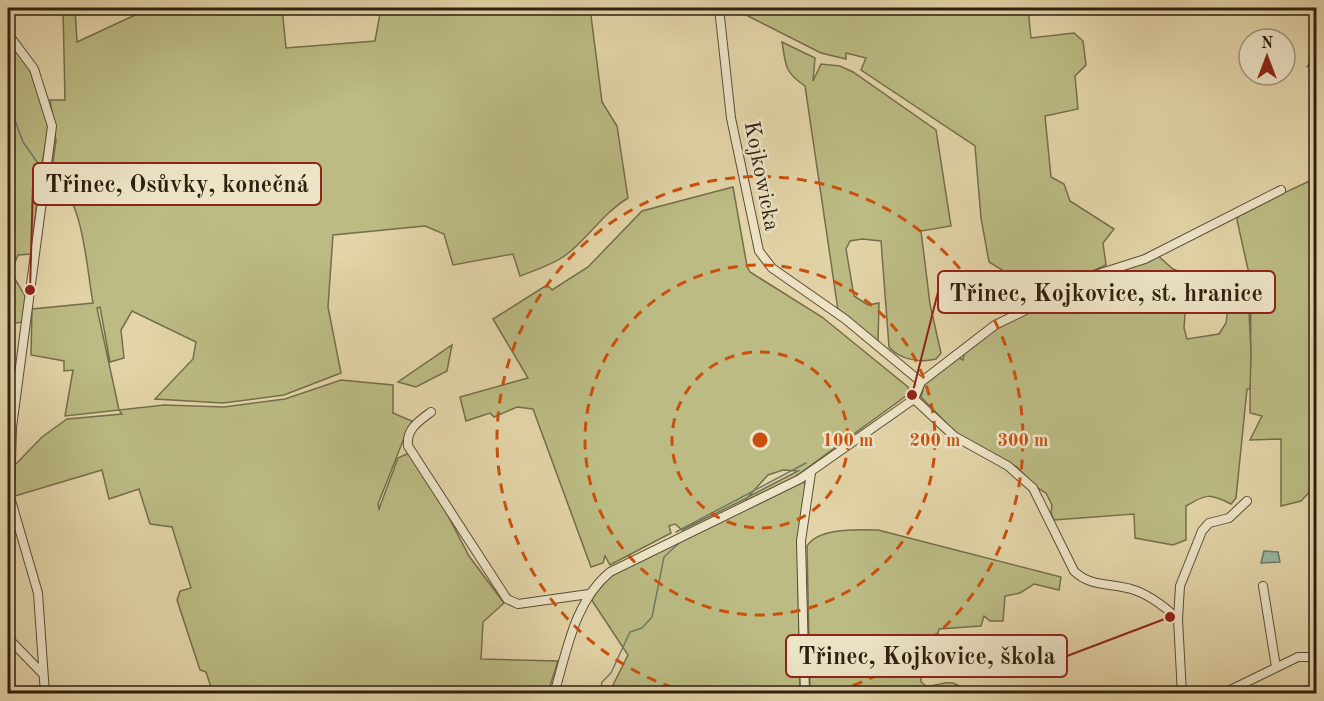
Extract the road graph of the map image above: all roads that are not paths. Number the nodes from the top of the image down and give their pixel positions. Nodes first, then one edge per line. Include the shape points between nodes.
1 (719, 8) edge
2 (8, 34) edge
3 (1281, 190) dead end
4 (921, 382) junction
5 (914, 399) junction
6 (431, 412) dead end
7 (811, 473) junction
8 (1247, 501) dead end
9 (1263, 586) dead end
10 (589, 594) junction
11 (1178, 619) junction
12 (8, 638) edge
13 (1317, 657) edge
14 (1276, 667) junction
15 (42, 673) junction
16 (45, 693) edge
17 (554, 693) edge
18 (805, 693) edge
19 (1182, 693) edge
20 (1222, 693) edge

1 - 4 street, Kojkowicka via 731,118 759,251 772,268 845,319
2 - 15 street via 34,69 52,126 12,427 9,482 38,593
3 - 4 street via 1145,259 1101,273 1004,320
4 - 5 street
5 - 7 street
5 - 11 street via 954,436 1008,466 1033,488 1074,571 1091,582 1147,595
6 - 10 street via 413,426 408,446 507,599 518,604
7 - 10 street via 616,568
7 - 18 street via 801,541
8 - 11 street via 1229,518 1209,523 1202,531 1180,586
9 - 14 street
10 - 17 street via 577,617
11 - 19 street
12 - 15 street
13 - 14 street via 1298,657
14 - 20 street
15 - 16 street

